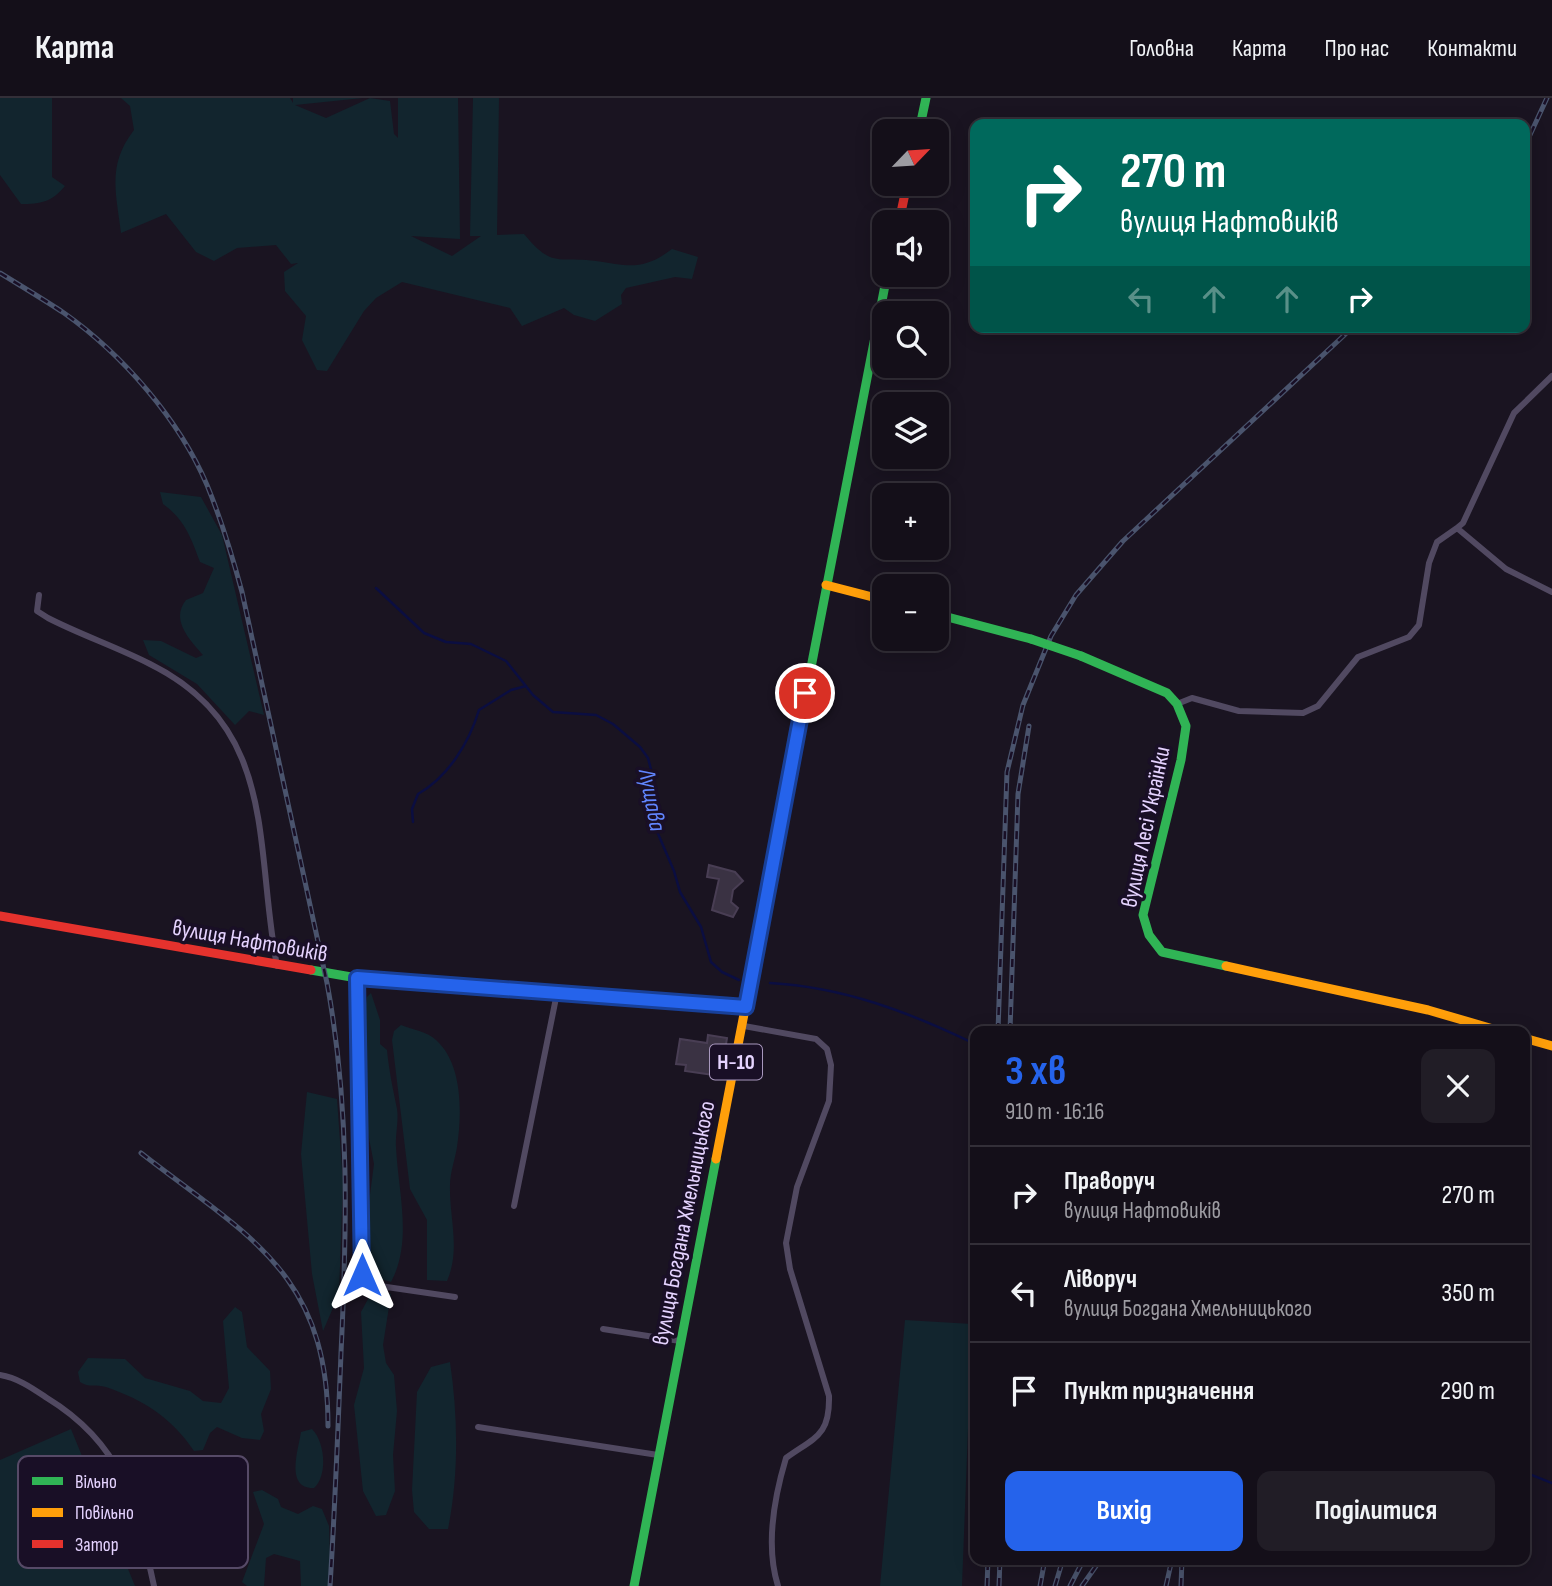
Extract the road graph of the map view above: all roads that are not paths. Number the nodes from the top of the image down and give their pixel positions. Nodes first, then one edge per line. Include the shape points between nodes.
1 (926, 98) edge
2 (922, 119) edge
3 (885, 287) edge
4 (1552, 376) edge
5 (1457, 528) junction
6 (826, 585) junction
7 (1552, 592) edge
8 (38, 595) dead end
9 (872, 597) edge
10 (949, 617) edge
11 (1177, 704) junction
12 (0, 916) edge
13 (277, 966) junction
14 (357, 978) junction
15 (557, 993) junction
16 (746, 1007) junction
17 (744, 1026) junction
18 (1483, 1026) edge
19 (1530, 1040) edge
20 (1552, 1046) edge
21 (514, 1206) dead end
22 (455, 1297) dead end
23 (603, 1329) dead end
24 (680, 1341) junction
25 (0, 1375) edge
26 (478, 1427) dead end
27 (658, 1455) junction
28 (108, 1456) edge
29 (150, 1568) edge
30 (154, 1586) edge
31 (634, 1586) edge
32 (778, 1586) edge

1 - 2 street
3 - 6 street, вулиця Богдана Хмельницького / Н-10
4 - 5 street via 1514,412
5 - 7 street via 1506,569
5 - 11 street via 1437,542 1419,625 1409,637 1358,657 1318,706 1303,713 1239,710 1192,698
6 - 9 street
6 - 16 street, вулиця Богдана Хмельницького / Н-10
8 - 13 street via 37,611 172,676 226,725 248,774 262,842
10 - 11 street, bridge via 1081,656 1167,693
11 - 18 street, вулиця Лесі Українки via 1186,726 1181,760 1143,915 1149,935 1162,952
12 - 13 street, вулиця Нафтовиків
13 - 14 street, вулиця Нафтовиків
14 - 15 street, вулиця Нафтовиків
14 - 22 street via 362,1275 373,1284
15 - 16 street, вулиця Нафтовиків
15 - 21 street
16 - 17 street, вулиця Богдана Хмельницького / Н-10
17 - 24 street, вулиця Богдана Хмельницького / Н-10
17 - 32 street via 816,1039 827,1049 831,1065 829,1101 797,1187 786,1242 829,1396 830,1416 816,1440 786,1458 777,1486 772,1530
19 - 20 street
23 - 24 street
24 - 27 street, вулиця Богдана Хмельницького / Н-10
25 - 28 street via 15,1377 78,1417
26 - 27 street
27 - 31 street, вулиця Богдана Хмельницького / Н-10
29 - 30 street

